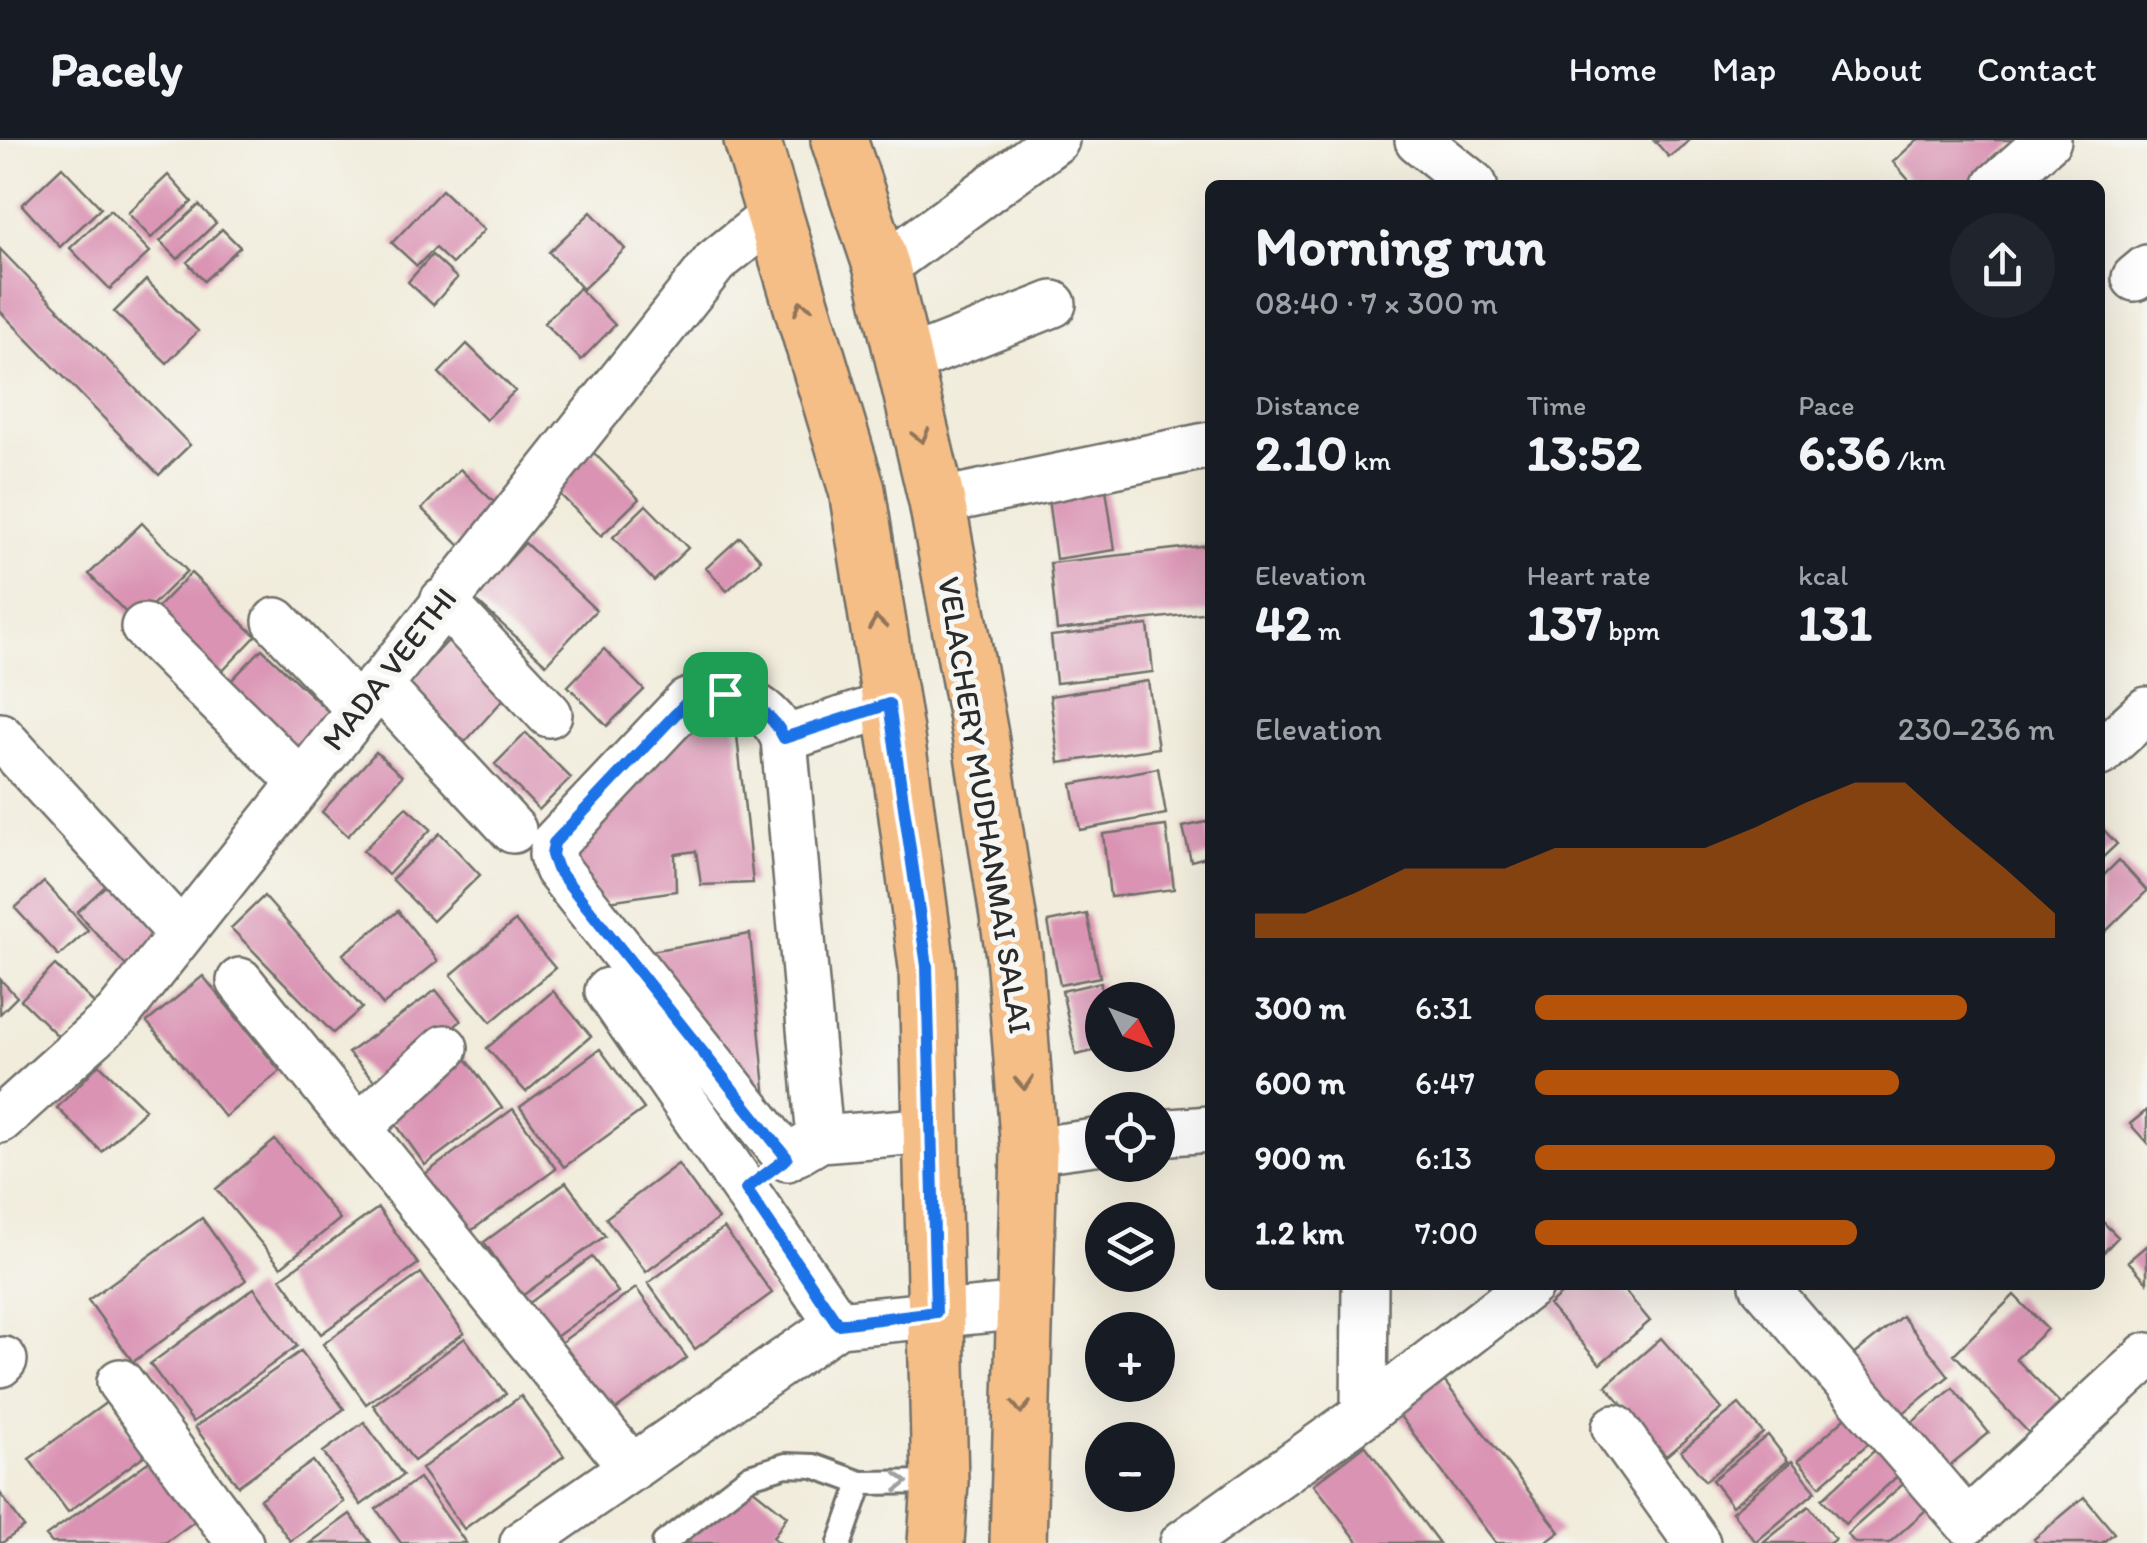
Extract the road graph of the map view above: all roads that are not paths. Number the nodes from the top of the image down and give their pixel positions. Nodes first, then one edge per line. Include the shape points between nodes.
1 (752, 140) edge
2 (839, 140) edge
3 (1056, 140) edge
4 (1418, 140) edge
5 (2048, 140) edge
6 (1468, 180) edge
7 (2003, 180) edge
8 (774, 214) junction
9 (882, 268) junction
10 (1053, 304) dead end
11 (903, 363) junction
12 (1205, 446) edge
13 (937, 502) junction
14 (443, 601) junction
15 (276, 622) dead end
16 (144, 627) dead end
17 (368, 696) junction
18 (889, 704) junction
19 (2147, 710) edge
20 (548, 714) dead end
21 (0, 736) edge
22 (784, 738) junction
23 (2105, 749) edge
24 (300, 782) junction
25 (513, 830) dead end
26 (180, 932) junction
27 (240, 981) dead end
28 (608, 991) dead end
29 (445, 1048) dead end
30 (0, 1120) edge
31 (358, 1128) junction
32 (1205, 1128) edge
33 (933, 1130) junction
34 (1175, 1131) edge
35 (1085, 1143) edge
36 (803, 1148) junction
37 (1029, 1151) junction
38 (746, 1189) junction
39 (1365, 1290) edge
40 (1524, 1290) edge
41 (1768, 1290) edge
42 (1024, 1306) junction
43 (936, 1312) junction
44 (838, 1324) junction
45 (2147, 1356) edge
46 (120, 1382) dead end
47 (1364, 1414) junction
48 (1615, 1428) dead end
49 (632, 1468) junction
50 (940, 1482) junction
51 (861, 1483) junction
52 (1955, 1532) edge
53 (240, 1543) edge
54 (524, 1543) edge
55 (664, 1543) edge
56 (840, 1543) edge
57 (936, 1543) edge
58 (1018, 1543) edge
59 (1183, 1543) edge
60 (1697, 1543) edge

1 - 8 main road
2 - 9 main road, VELACHERY MUDHANMAI SALAI
3 - 9 street
4 - 6 street
5 - 7 street
8 - 14 street, MADA VEETHI via 715,262
18 -> 8 main road via 857,490
9 - 11 main road, VELACHERY MUDHANMAI SALAI
10 - 11 street
11 -> 13 main road, VELACHERY MUDHANMAI SALAI
12 - 13 street
13 -> 37 main road, VELACHERY MUDHANMAI SALAI via 1014,955
14 - 17 street, MADA VEETHI
14 - 20 street
15 - 17 street
16 - 24 street
17 - 24 street, MADA VEETHI
17 - 25 street
18 - 22 street
18 - 33 main road via 927,966
19 - 23 street
21 - 26 street
22 - 36 street
22 - 36 street via 765,712 725,694 687,702 554,843 552,855 557,869
24 - 26 street, MADA VEETHI
26 - 30 street, MADA VEETHI via 116,1014
27 - 31 street
28 - 38 street
29 - 31 street
31 - 49 street
32 - 34 street
33 - 36 street
33 - 43 main road
35 - 37 street
36 - 38 street
37 - 42 main road, VELACHERY MUDHANMAI SALAI
38 - 44 street
39 - 47 street
40 - 47 street
41 - 52 street
42 - 43 street
42 -> 58 main road, VELACHERY MUDHANMAI SALAI
43 - 44 street
43 - 50 main road
44 - 49 street
45 - 52 street
46 - 53 street
47 - 59 street
48 - 60 street
49 - 54 street
51 -> 50 lane
50 - 57 main road
51 - 55 lane via 814,1466 786,1465 750,1476
51 - 56 lane

